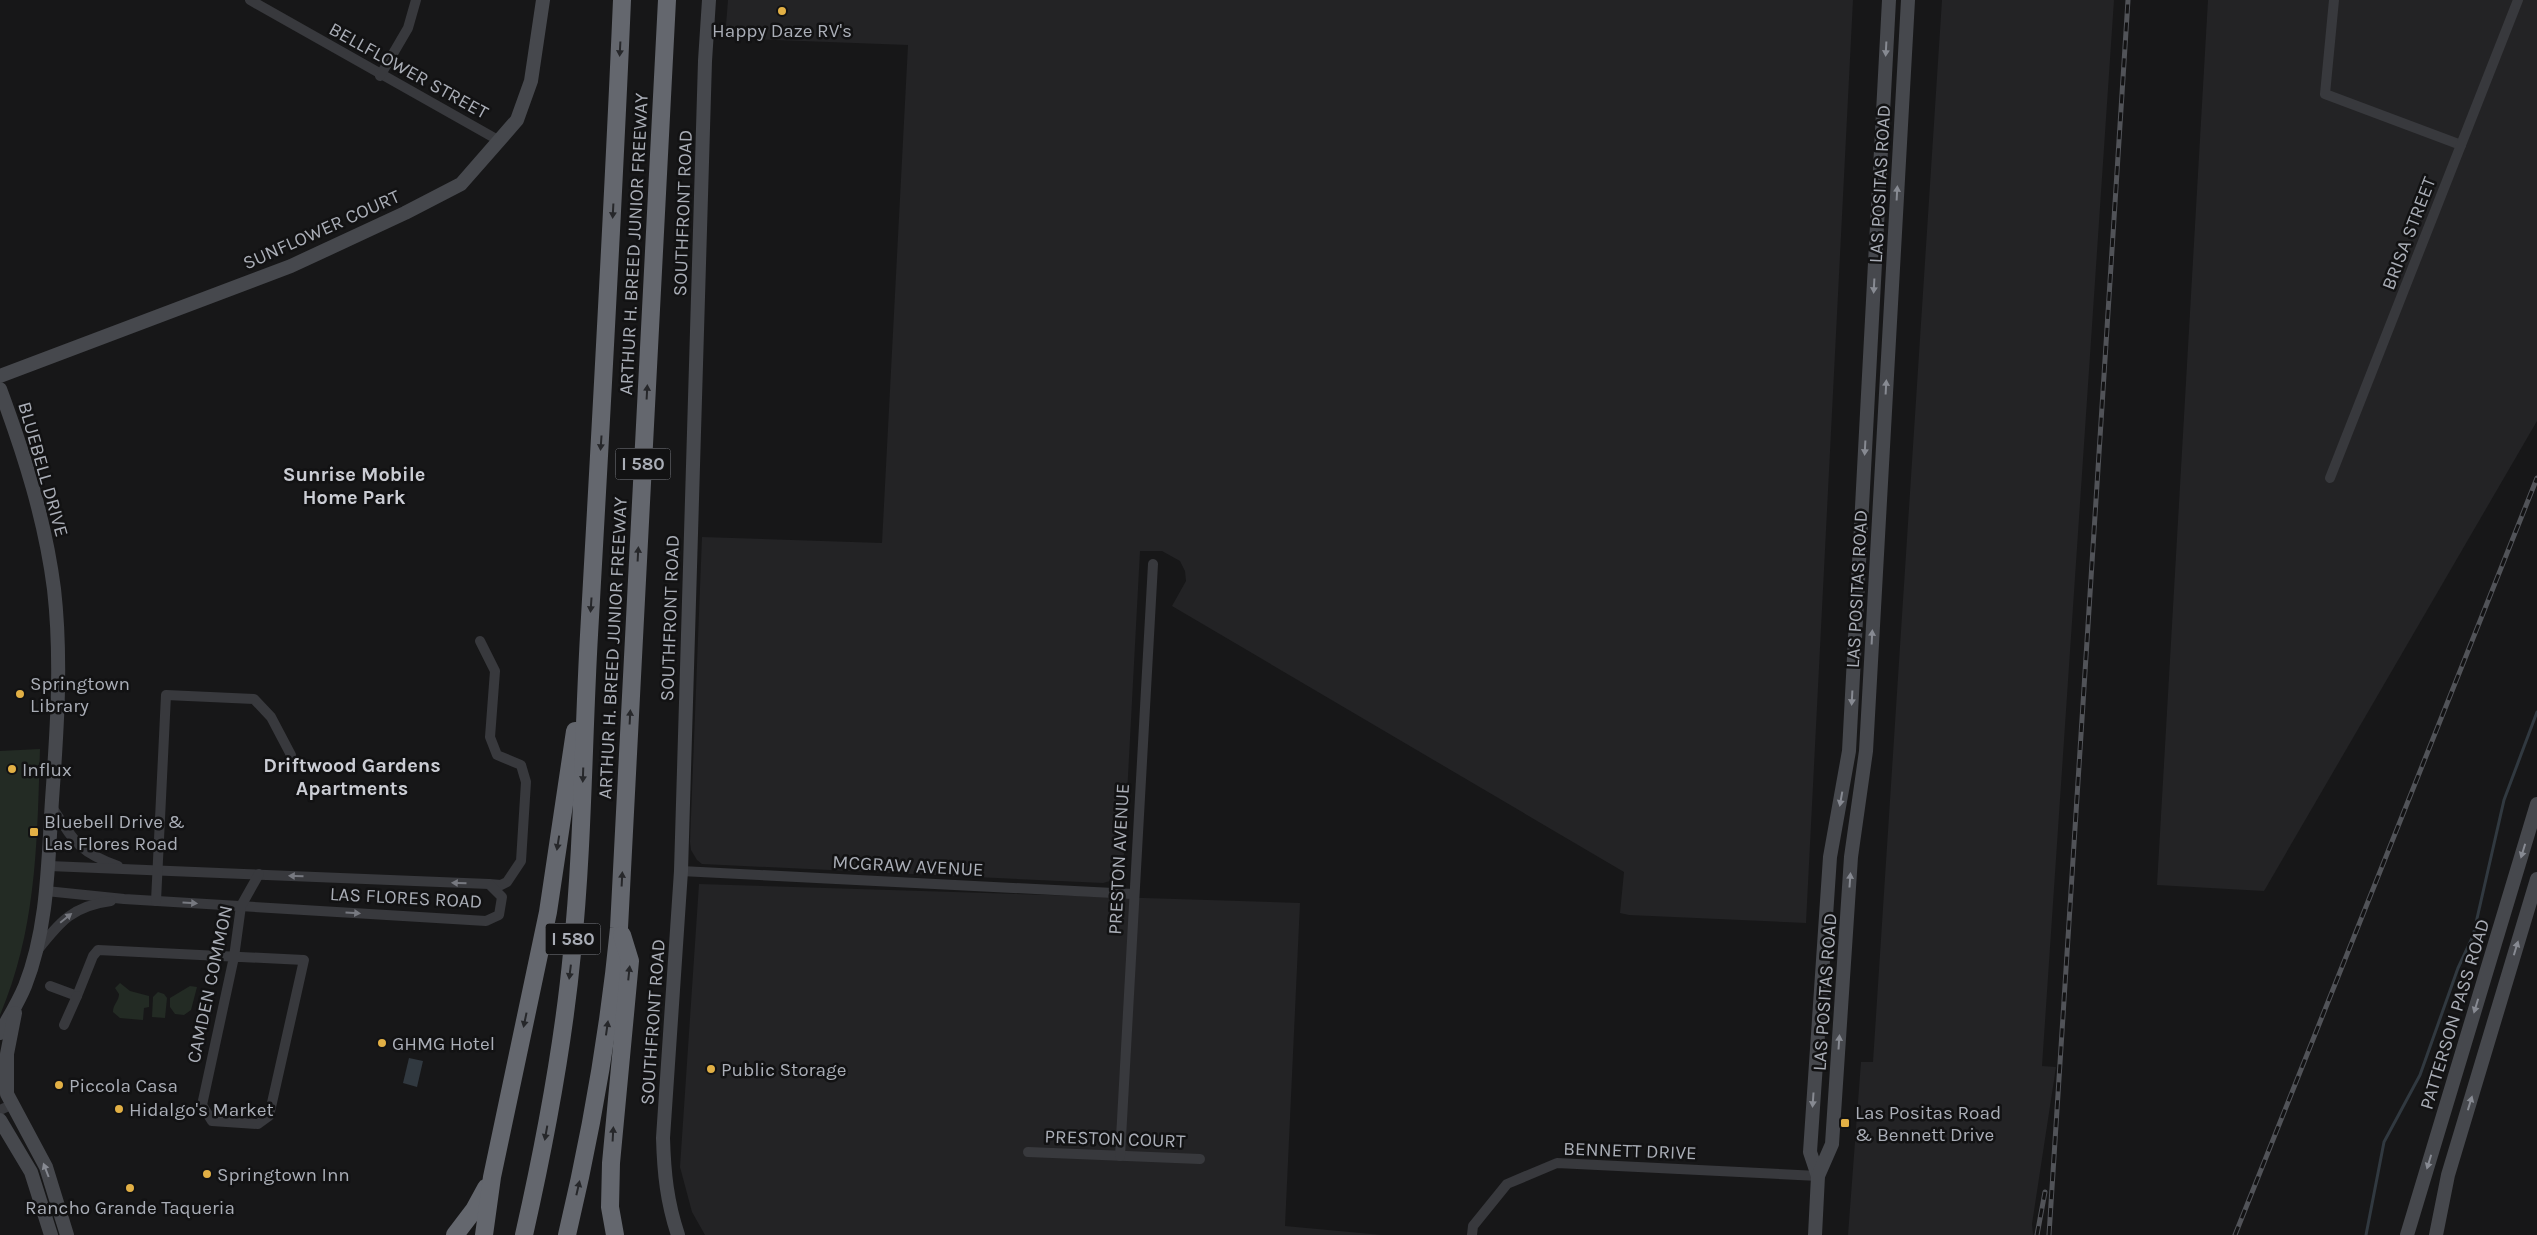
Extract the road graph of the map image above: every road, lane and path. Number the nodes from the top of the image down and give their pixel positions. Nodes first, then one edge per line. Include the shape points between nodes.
1 (250, 0) edge
2 (416, 0) edge
3 (543, 0) edge
4 (622, 0) edge
5 (667, 0) edge
6 (709, 0) edge
7 (1888, 0) edge
8 (1908, 0) edge
9 (2334, 0) edge
10 (2518, 0) edge
11 (266, 4) edge
12 (380, 76) junction
13 (498, 140) junction
14 (2461, 145) junction
15 (0, 376) edge
16 (0, 389) edge
17 (2330, 478) dead end
18 (1153, 564) dead end
19 (589, 639) junction
20 (480, 641) dead end
21 (291, 755) dead end
22 (2537, 804) edge
23 (52, 807) junction
24 (49, 866) junction
25 (129, 869) junction
26 (158, 870) junction
27 (680, 871) junction
28 (259, 874) junction
29 (2537, 879) edge
30 (489, 884) junction
31 (46, 891) junction
32 (1133, 894) junction
33 (124, 899) junction
34 (156, 901) junction
35 (241, 906) junction
36 (620, 928) junction
37 (35, 954) junction
38 (234, 957) junction
39 (50, 986) dead end
40 (77, 996) junction
41 (16, 1005) junction
42 (64, 1025) dead end
43 (0, 1032) edge
44 (6, 1107) edge
45 (0, 1120) edge
46 (1028, 1152) dead end
47 (1120, 1156) junction
48 (1200, 1159) dead end
49 (1818, 1176) junction
50 (492, 1177) junction
51 (51, 1235) edge
52 (67, 1235) edge
53 (455, 1235) edge
54 (484, 1235) edge
55 (524, 1235) edge
56 (567, 1235) edge
57 (615, 1235) edge
58 (678, 1235) edge
59 (1472, 1235) edge
60 (1815, 1235) edge
61 (2407, 1235) edge
62 (2436, 1235) edge

1 - 11 street, BELLFLOWER STREET
2 - 12 street via 408,28
3 - 13 main road, SUNFLOWER COURT via 531,81 517,120
4 -> 19 highway, ARTHUR H. BREED JUNIOR FREEWAY / I 580
36 -> 5 highway, ARTHUR H. BREED JUNIOR FREEWAY / I 580
6 - 27 main road, SOUTHFRONT ROAD
7 -> 49 main road, LAS POSITAS ROAD via 1849,751 1830,857 1810,1152
49 -> 8 main road, LAS POSITAS ROAD via 1832,1144 1852,857 1866,752
9 - 14 street via 2325,94
10 - 14 street, BRISA STREET
11 - 12 street, BELLFLOWER STREET
12 - 13 street, BELLFLOWER STREET
13 - 15 main road, SUNFLOWER COURT via 461,184 405,213 291,266
14 - 17 street, BRISA STREET
16 - 23 main road, BLUEBELL DRIVE via 38,502 54,591 58,680
18 - 32 street, PRESTON AVENUE
19 -> 50 highway via 548,912
19 -> 55 highway, ARTHUR H. BREED JUNIOR FREEWAY / I 580 via 581,837 572,953 559,1057
20 - 30 street via 495,671 490,737 497,756 521,765 526,782 521,861 507,882
21 - 26 street via 271,717 254,699 166,695
22 -> 61 main road, PATTERSON PASS ROAD
23 - 24 main road, BLUEBELL DRIVE
23 - 25 street, LAS FLORES ROAD via 82,849
24 - 25 street, LAS FLORES ROAD
24 - 31 main road, BLUEBELL DRIVE
25 - 26 street, LAS FLORES ROAD
26 - 28 street, LAS FLORES ROAD
26 - 34 street
27 - 32 street, MCGRAW AVENUE
27 - 58 main road, SOUTHFRONT ROAD via 663,1138 664,1179 669,1210
30 -> 28 street, LAS FLORES ROAD
28 - 35 street, CAMDEN COMMON
62 -> 29 main road via 2448,1175
35 -> 30 street, LAS FLORES ROAD via 486,921 499,915 502,897
31 - 33 street, LAS FLORES ROAD
31 - 37 main road, BLUEBELL DRIVE
32 - 47 street, PRESTON AVENUE
33 - 34 street, LAS FLORES ROAD
37 -> 33 street, LAS FLORES ROAD via 61,921 74,912 102,902
34 -> 35 street, LAS FLORES ROAD
35 - 38 street, CAMDEN COMMON
56 -> 36 highway, ARTHUR H. BREED JUNIOR FREEWAY / I 580 via 584,1166
57 -> 36 highway via 610,1207 611,1163 630,961
37 - 41 main road, BLUEBELL DRIVE
38 - 38 street, CAMDEN COMMON via 202,1105 212,1121 258,1124 269,1116 304,960
38 - 40 street via 98,950
39 - 40 street
40 - 42 street
41 - 43 main road, BLUEBELL DRIVE
41 - 44 main road, BLUEBELL DRIVE via 7,1054
52 -> 44 main road, BLUEBELL DRIVE via 46,1167
45 - 51 main road via 31,1172
46 - 47 street, PRESTON COURT
47 - 48 street, PRESTON COURT
49 - 59 street, BENNETT DRIVE via 1557,1163 1507,1184 1473,1226
49 - 60 main road, LAS POSITAS ROAD
50 - 53 highway via 474,1210
50 - 54 highway

